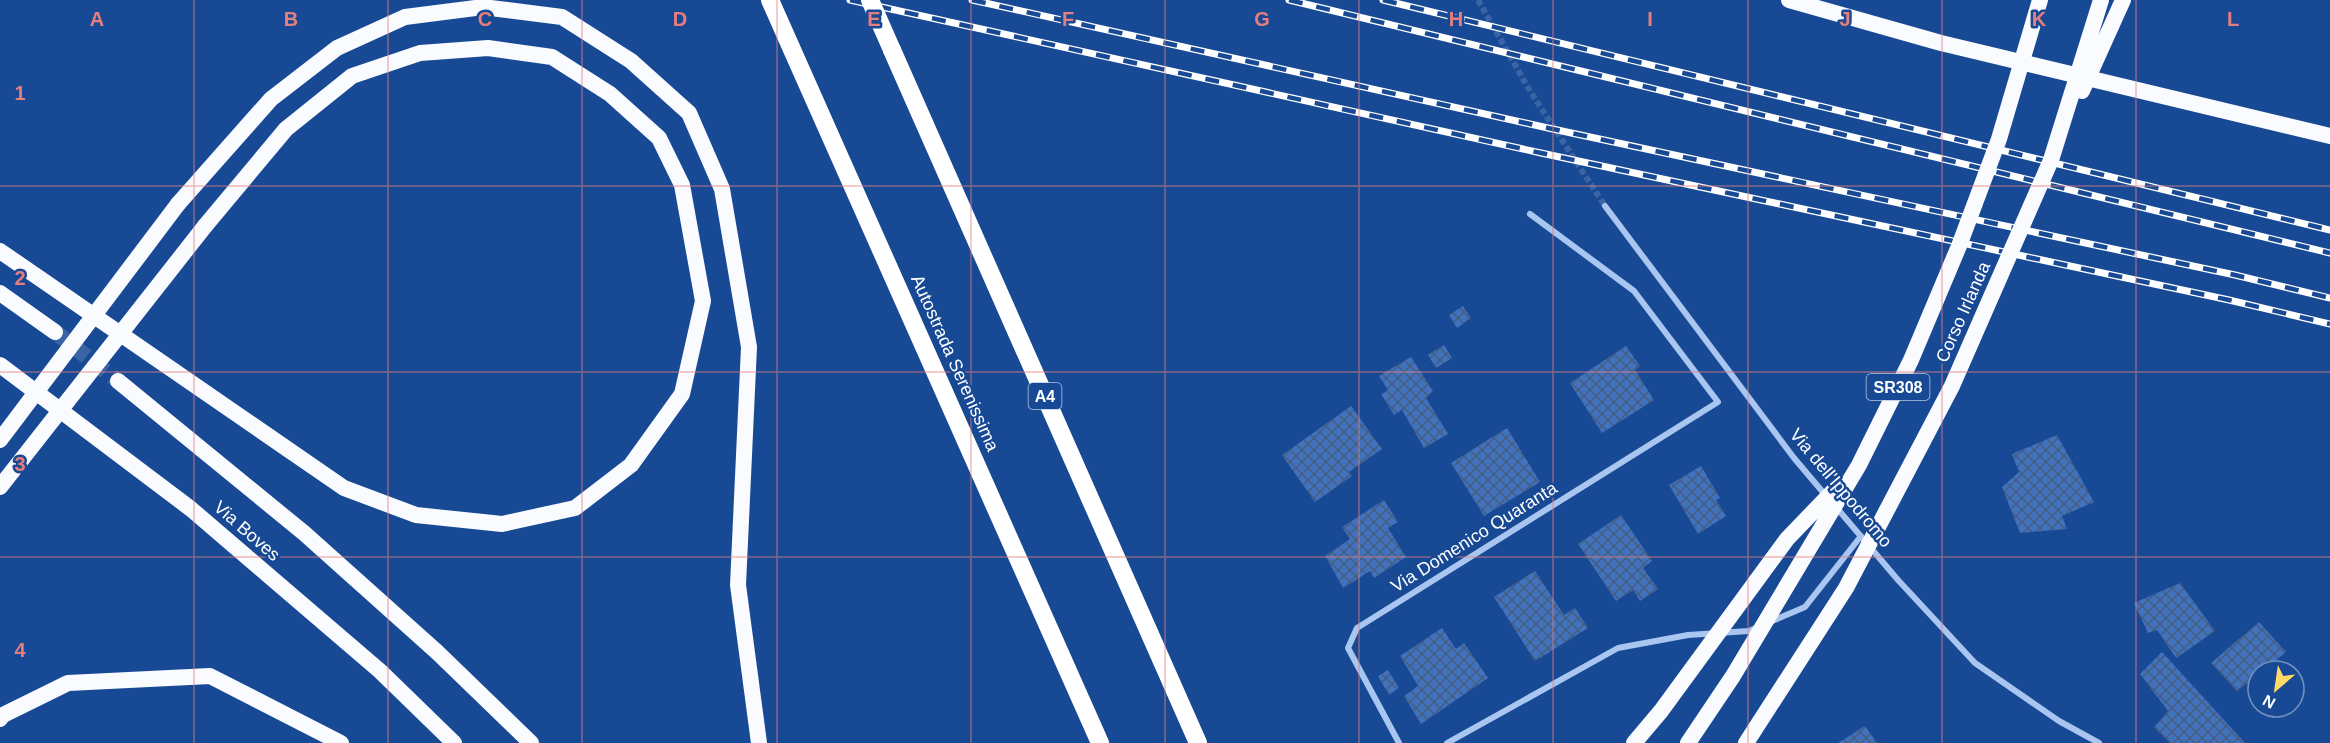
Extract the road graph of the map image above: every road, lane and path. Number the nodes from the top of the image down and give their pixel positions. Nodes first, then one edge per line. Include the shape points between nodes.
1 (870, 0) edge
2 (1789, 0) edge
3 (2040, 0) edge
4 (2101, 0) edge
5 (2123, 0) edge
6 (774, 7) edge
7 (2330, 136) edge
8 (2050, 160) junction
9 (1605, 206) tunnel mouth
10 (1530, 214) dead end
11 (0, 251) edge
12 (0, 293) edge
13 (55, 332) tunnel mouth
14 (0, 365) edge
15 (118, 381) tunnel mouth
16 (0, 440) edge
17 (1859, 465) junction
18 (0, 487) edge
19 (1861, 536) junction
20 (0, 719) edge
21 (341, 743) edge
22 (454, 743) edge
23 (531, 743) edge
24 (759, 743) edge
25 (1100, 743) edge
26 (1198, 743) edge
27 (1399, 743) edge
28 (1447, 743) edge
29 (1634, 743) edge
30 (1688, 743) edge
31 (1746, 743) edge
32 (2099, 743) edge

1 - 26 highway, A4, bridge
2 - 7 highway via 1941,43
3 - 17 highway, Corso Irlanda / SR308, bridge via 1999,139 1959,246 1911,360
4 - 8 highway, Corso Irlanda / SR308, bridge
5 - 8 highway, bridge
6 - 25 highway, Autostrada Serenissima
8 - 31 highway, Corso Irlanda / SR308, bridge via 1930,428 1846,588
9 - 19 street, Via dell'Ippodromo via 1794,458
10 - 27 street, Via Domenico Quaranta via 1634,291 1718,402 1358,628 1348,648
11 - 18 highway, bridge via 344,488 416,515 502,524 575,508 631,465 682,394 703,301 681,185 659,138 610,94 552,57 488,48 420,53 352,75 286,129 205,226
12 - 13 highway
14 - 22 highway, Via Boves via 191,509 380,671
15 - 23 highway, Via Boves via 304,533
16 - 24 highway, bridge via 178,204 271,99 337,48 405,17 483,7 562,17 631,61 689,113 722,189 748,347 738,585
17 - 29 highway, bridge via 1787,539
17 - 30 highway, Corso Irlanda / SR308, bridge via 1734,676
19 - 28 street via 1806,607 1749,631 1688,635 1618,648
19 - 32 street, Via dell'Ippodromo via 1975,663 2059,721
20 - 21 highway via 68,683 210,676

